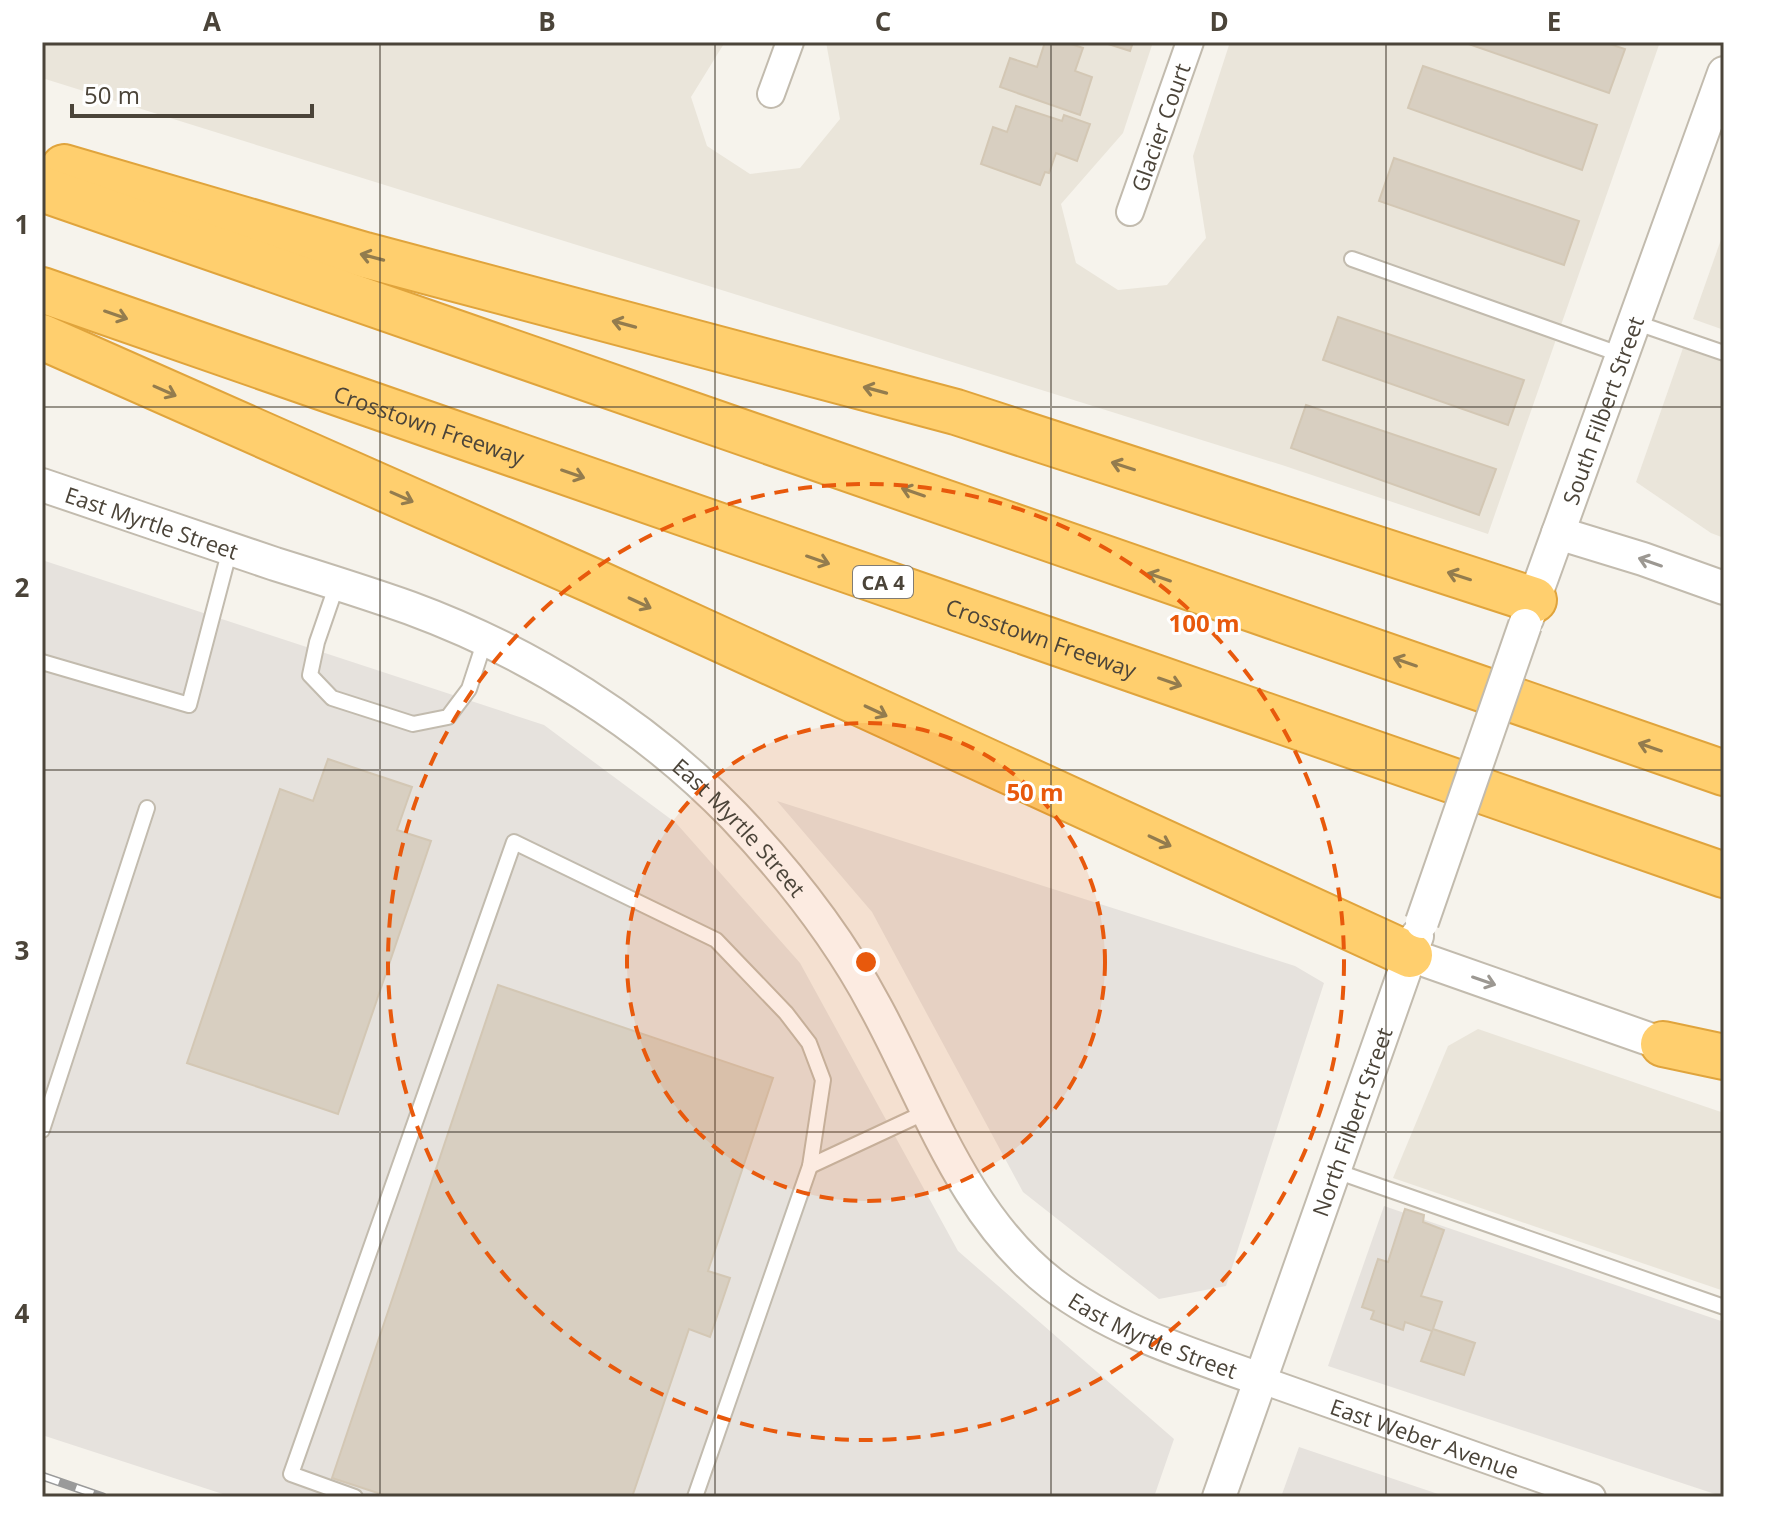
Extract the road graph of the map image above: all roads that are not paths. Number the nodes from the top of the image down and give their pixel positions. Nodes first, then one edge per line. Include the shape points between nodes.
1 (790, 42) edge
2 (1190, 42) edge
3 (1724, 73) edge
4 (771, 94) dead end
5 (1718, 106) edge
6 (42, 161) edge
7 (42, 189) edge
8 (1130, 212) dead end
9 (1352, 259) dead end
10 (42, 290) edge
11 (1634, 322) junction
12 (42, 337) edge
13 (1724, 353) edge
14 (1622, 355) junction
15 (42, 485) edge
16 (1558, 533) junction
17 (230, 549) junction
18 (337, 584) junction
19 (1724, 588) edge
20 (1529, 613) junction
21 (485, 639) junction
22 (42, 662) edge
23 (1482, 747) joint
24 (1724, 773) edge
25 (147, 808) dead end
26 (1724, 875) edge
27 (1416, 938) junction
28 (1663, 1044) junction
29 (1724, 1057) edge
30 (1724, 1065) edge
31 (928, 1111) junction
32 (42, 1130) edge
33 (810, 1166) junction
34 (1333, 1170) junction
35 (1724, 1307) edge
36 (1259, 1379) junction
37 (355, 1497) edge
38 (695, 1497) edge
39 (1219, 1497) edge
40 (1592, 1497) edge

1 - 4 street
2 - 8 street, Glacier Court
3 - 5 street, South Filbert Street
5 - 11 street, South Filbert Street
20 -> 6 highway via 956,412 365,255
24 -> 7 highway
9 - 14 lane
10 -> 26 highway, Crosstown Freeway / CA 4
11 - 13 lane
11 - 14 street, South Filbert Street
12 -> 27 highway
14 - 16 street, South Filbert Street
15 - 17 street, East Myrtle Street
19 -> 16 street
16 - 20 street, South Filbert Street
17 - 18 street, East Myrtle Street
17 - 22 lane via 189,705
18 - 21 street, East Myrtle Street
18 - 21 lane via 310,675 332,698 413,724 448,717 469,689
20 - 23 street, South Filbert Street, bridge
21 - 31 street, East Myrtle Street via 627,724 733,815 833,936 874,1003
23 - 27 street, North Filbert Street, bridge
25 - 32 lane
27 -> 28 street
27 - 34 street, North Filbert Street
28 - 29 highway
28 - 30 street
31 - 33 lane
31 - 36 street, East Myrtle Street via 978,1204 1014,1249 1049,1281 1130,1332
33 - 37 lane via 823,1080 809,1043 786,1013 716,940 514,842 291,1474
33 - 38 lane
34 - 35 lane
34 - 36 street, North Filbert Street
36 - 39 street, North Filbert Street
36 - 40 street, East Weber Avenue

